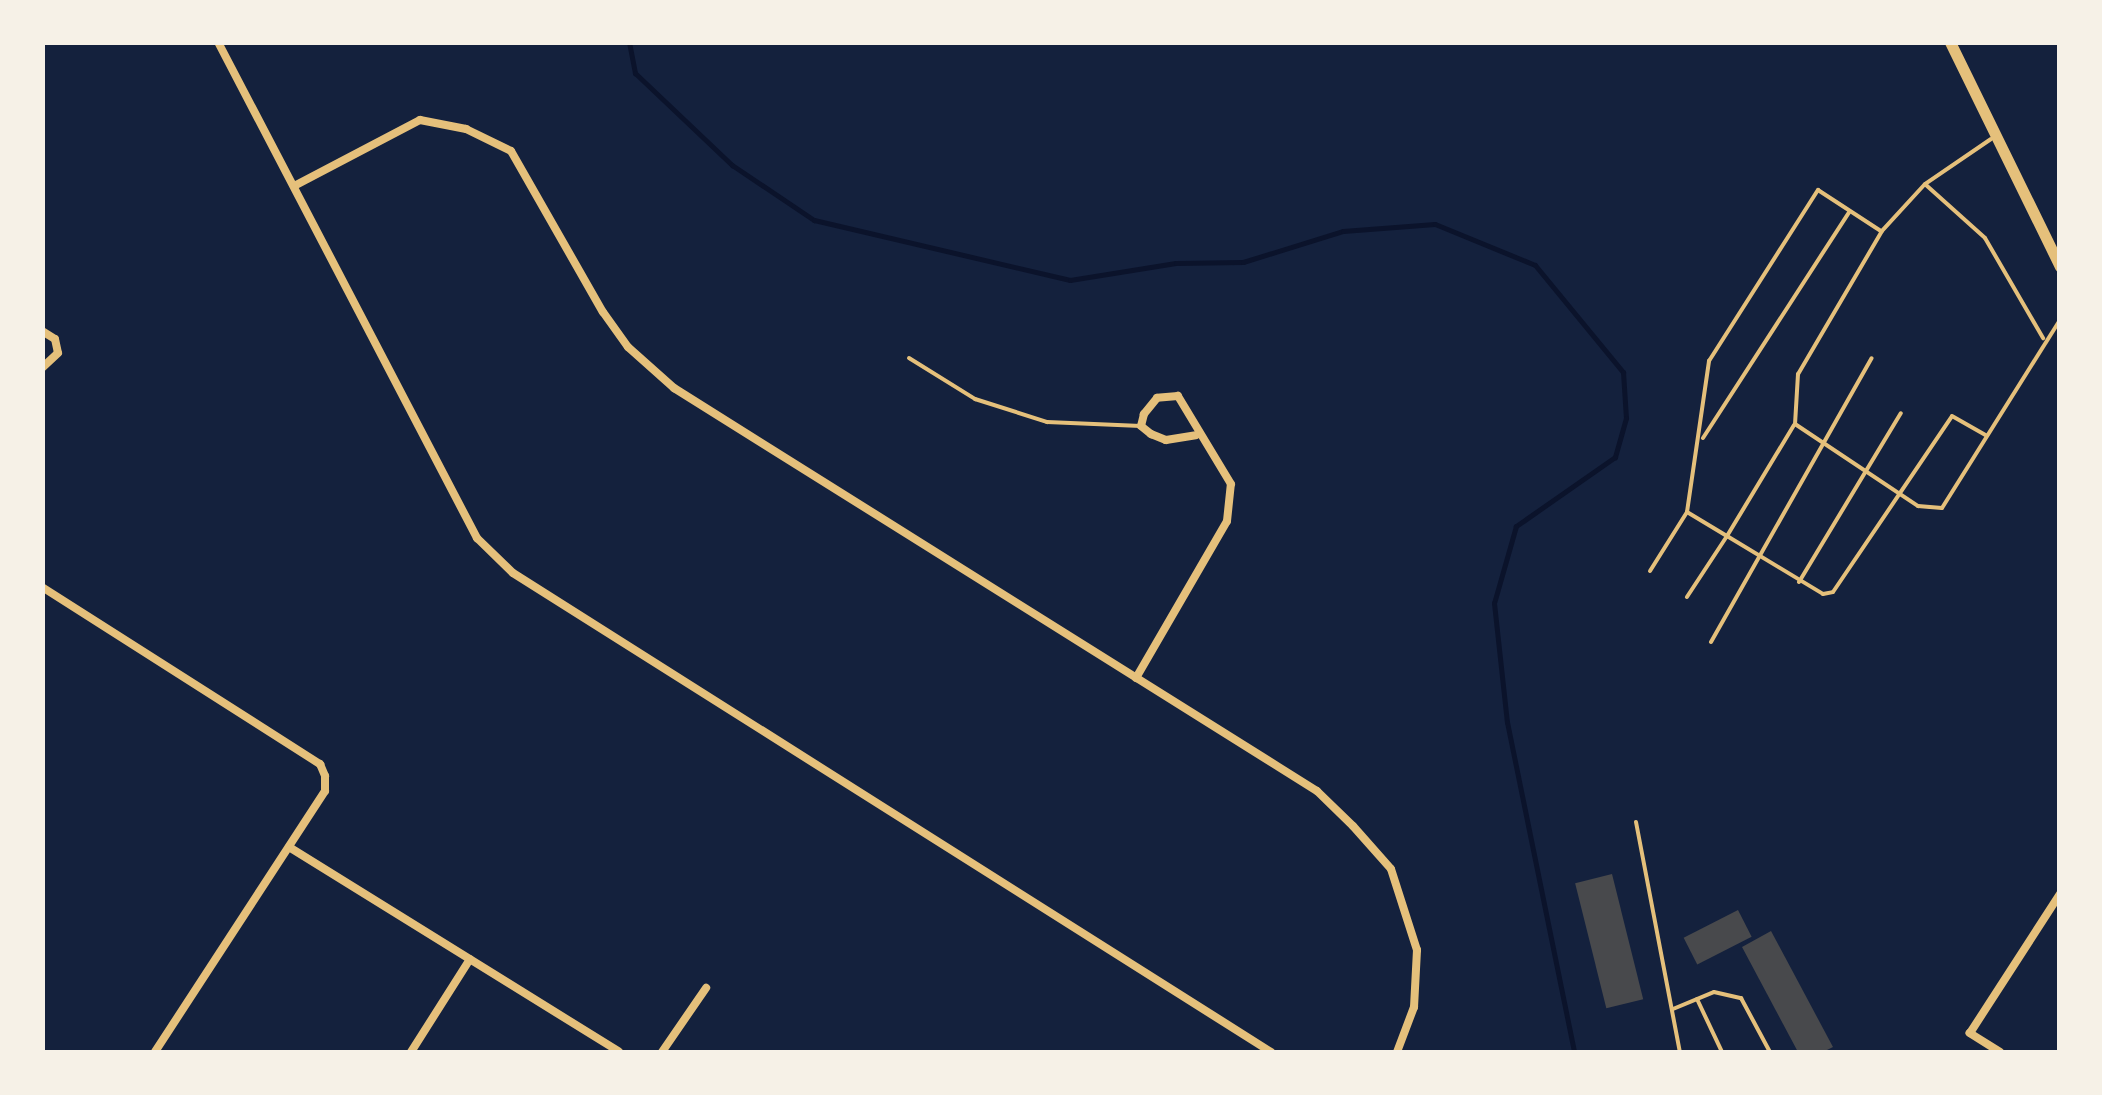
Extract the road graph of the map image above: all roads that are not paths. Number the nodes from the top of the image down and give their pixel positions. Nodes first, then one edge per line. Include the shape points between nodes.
1 (218, 42) edge
2 (1950, 42) edge
3 (1996, 136) junction
4 (1925, 184) junction
5 (296, 185) junction
6 (1850, 211) junction
7 (1882, 231) junction
8 (2060, 266) edge
9 (2060, 320) edge
10 (42, 331) edge
11 (2043, 338) junction
12 (909, 358) dead end
13 (1872, 358) dead end
14 (42, 368) edge
15 (1901, 413) dead end
16 (1795, 424) junction
17 (1141, 426) junction
18 (1196, 436) junction
19 (1987, 436) junction
20 (1701, 441) junction
21 (1828, 446) junction
22 (1866, 472) junction
23 (1902, 496) junction
24 (1687, 512) junction
25 (1727, 536) junction
26 (1763, 559) junction
27 (1650, 571) dead end
28 (1799, 582) junction
29 (42, 587) edge
30 (1687, 598) dead end
31 (1711, 642) dead end
32 (1136, 678) junction
33 (1636, 822) dead end
34 (289, 847) junction
35 (2060, 894) edge
36 (470, 959) junction
37 (706, 988) dead end
38 (1696, 999) junction
39 (1673, 1009) junction
40 (155, 1052) edge
41 (411, 1052) edge
42 (619, 1052) edge
43 (662, 1052) edge
44 (1271, 1052) edge
45 (1397, 1052) edge
46 (1680, 1052) edge
47 (1722, 1052) edge
48 (1770, 1052) edge
49 (2000, 1052) edge

1 - 5 street
2 - 3 main road
3 - 4 lane
3 - 8 main road
4 - 7 lane
4 - 11 lane via 1985,238
5 - 32 street via 420,120 466,129 510,151 611,324 674,388
5 - 44 street via 477,538 514,573
6 - 7 lane
6 - 20 lane
6 - 20 lane via 1818,190 1709,360
7 - 16 lane via 1798,374
9 - 11 lane
10 - 14 street via 56,339 58,353
11 - 19 lane
12 - 17 lane via 976,399 1047,422
13 - 21 lane
15 - 22 lane
16 - 21 lane
16 - 25 lane
17 - 18 street via 1166,440
17 - 18 street via 1150,405 1168,393 1186,404
18 - 32 street via 1231,484 1227,521
19 - 23 lane via 1942,508
19 - 23 lane via 1952,416
20 - 24 lane
21 - 22 lane
21 - 26 lane
22 - 23 lane
22 - 28 lane
23 - 28 lane via 1833,592
24 - 25 lane
24 - 27 lane
25 - 26 lane
25 - 30 lane
26 - 28 lane
26 - 31 lane
29 - 34 street via 320,764 325,791
32 - 45 street via 1317,791 1390,869 1417,950 1414,1006
33 - 39 lane
34 - 36 street
34 - 40 street
35 - 49 street via 1970,1033
36 - 41 street
36 - 42 street
37 - 43 street
38 - 39 lane
38 - 47 lane
38 - 48 lane via 1714,992 1741,998
39 - 46 lane

